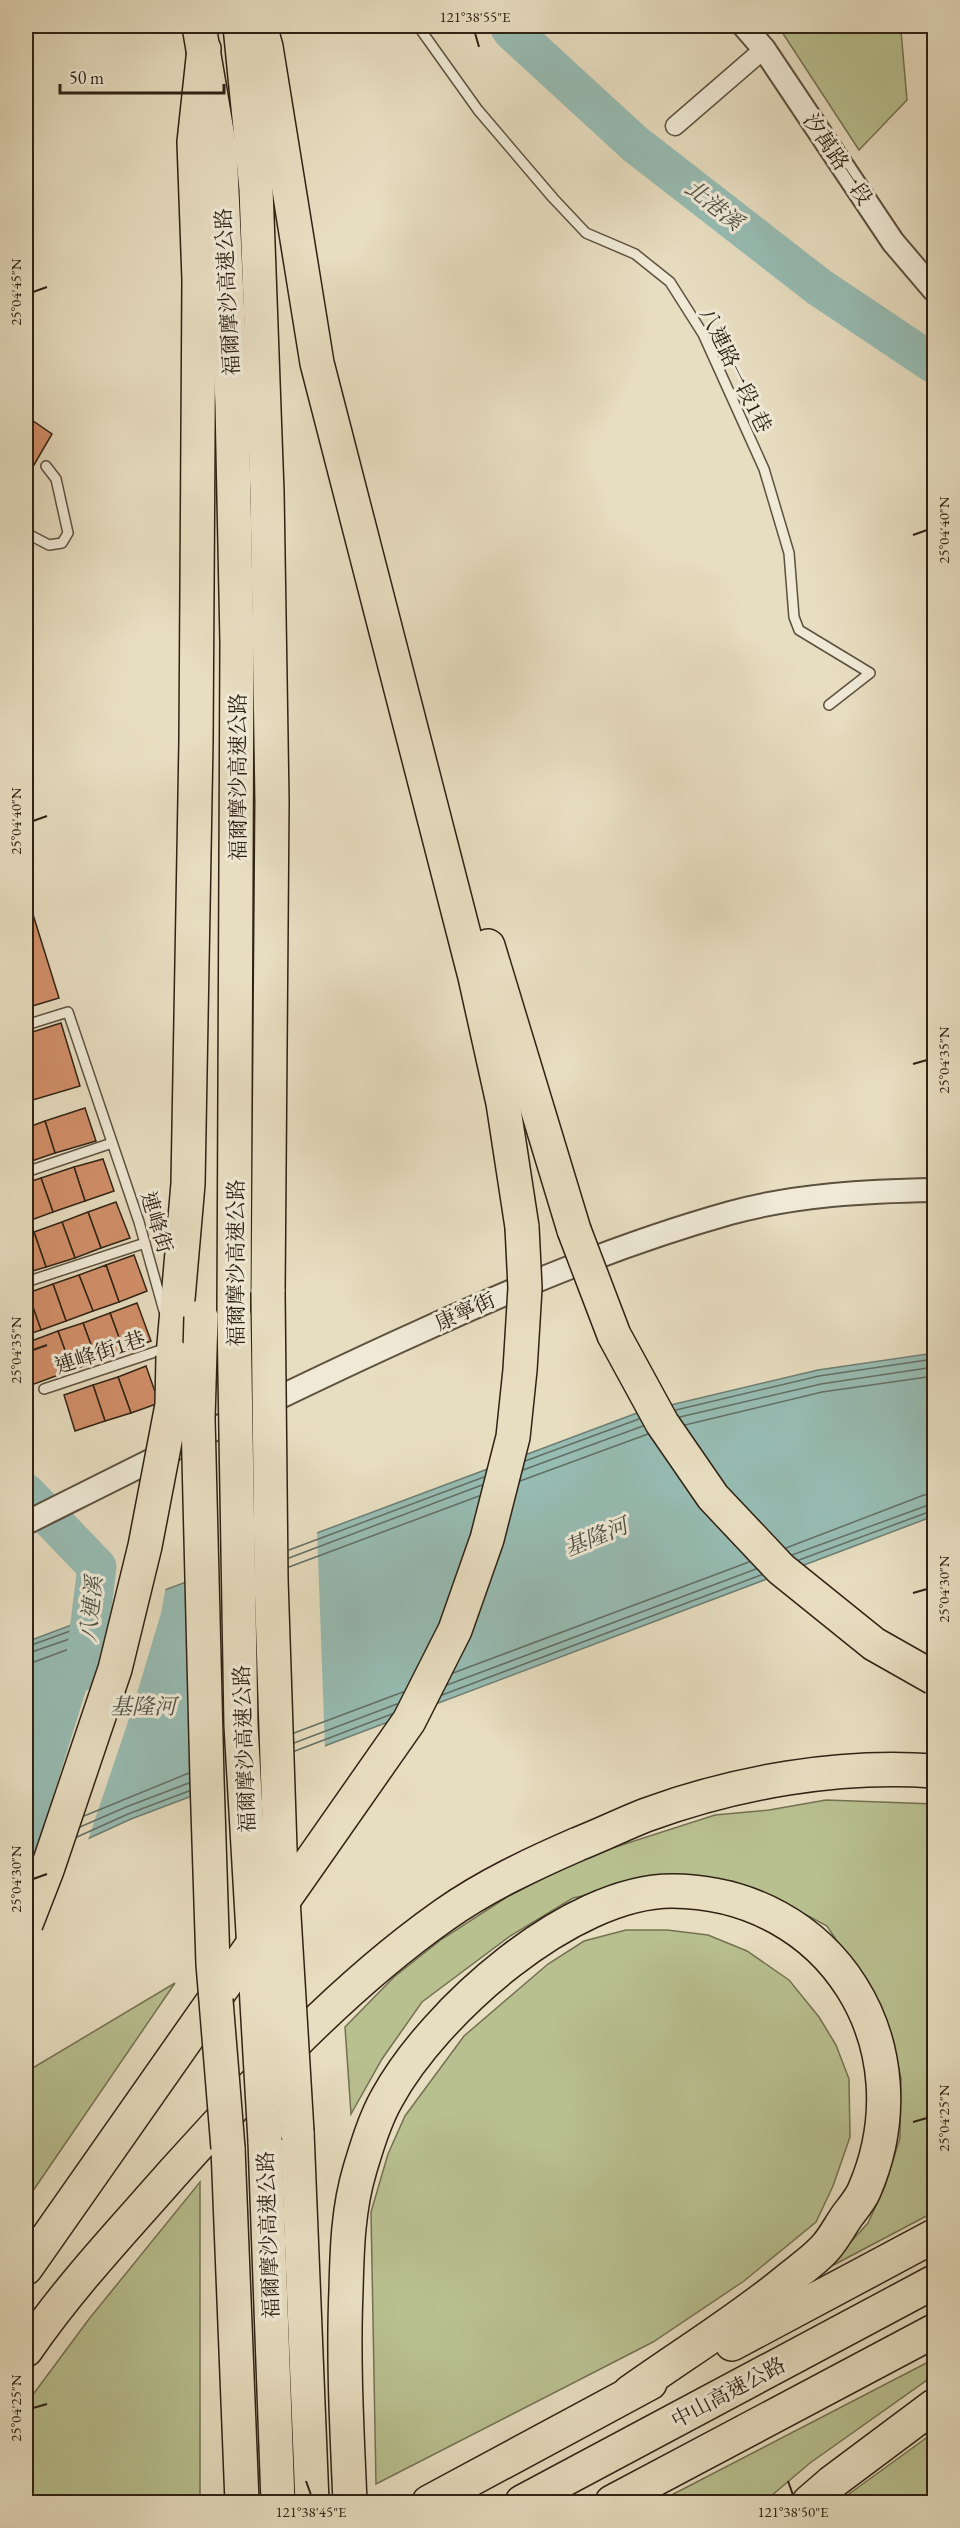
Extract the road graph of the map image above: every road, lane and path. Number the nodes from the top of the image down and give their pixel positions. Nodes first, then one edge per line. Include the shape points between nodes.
1 (240, 26) edge
2 (260, 26) edge
3 (418, 26) edge
4 (744, 26) edge
5 (201, 37) edge
6 (764, 49) junction
7 (675, 126) dead end
8 (934, 290) edge
9 (45, 466) dead end
10 (26, 533) edge
11 (829, 705) dead end
12 (429, 793) junction
13 (26, 1025) edge
14 (112, 1143) junction
15 (26, 1172) edge
16 (188, 1184) junction
17 (934, 1190) edge
18 (145, 1243) junction
19 (26, 1282) edge
20 (167, 1338) junction
21 (44, 1389) dead end
22 (170, 1451) junction
23 (26, 1522) edge
24 (934, 1678) edge
25 (934, 1771) edge
26 (26, 1924) edge
27 (934, 2236) edge
28 (26, 2268) edge
29 (934, 2282) edge
30 (934, 2331) edge
31 (26, 2350) edge
32 (630, 2392) junction
33 (934, 2406) edge
34 (242, 2502) edge
35 (278, 2502) edge
36 (312, 2502) edge
37 (350, 2502) edge
38 (429, 2502) edge
39 (522, 2502) edge
40 (612, 2502) edge
41 (809, 2502) edge

1 - 36 highway, 福爾摩沙高速公路, bridge via 256,189 267,492 272,801 268,1292 271,1579
2 - 12 highway via 317,363
3 - 11 lane, 八連路一段1巷 via 478,110 553,198 586,233 634,254 670,282 703,334 764,469 789,553 794,617 799,630 870,673
4 - 6 street, 汐萬路一段
5 - 16 highway via 194,142 199,280
5 - 35 highway, 福爾摩沙高速公路, bridge via 220,149 233,427 237,642 234,1316 241,1725 265,2141
6 - 7 street
6 - 8 street, 汐萬路一段 via 893,242
9 - 10 lane via 56,479 68,533 63,543 49,545
12 - 24 highway, bridge via 489,948 574,1230 614,1335 662,1423 713,1497 790,1577 874,1644
12 - 28 highway, bridge via 502,1103 522,1227 525,1288 513,1437 488,1539 455,1630 409,1721
13 - 14 lane, 連峰街 via 68,1012
14 - 15 lane
14 - 18 lane, 連峰街
16 - 20 highway
16 - 34 highway, bridge via 200,1247 198,1418 213,1964 228,2148
17 - 22 street, 康寧街 via 793,1201 732,1212 624,1247 511,1290 328,1373
18 - 19 lane
18 - 20 lane, 連峰街 via 164,1308
20 - 21 lane, 連峰街1巷
20 - 22 lane, 連峰街
20 - 26 highway, bridge via 172,1405 145,1546 115,1669
22 - 23 street, 康寧街
25 - 31 highway via 826,1773 734,1789 647,1815 523,1868 444,1915 341,1997 222,2119 58,2303
27 - 32 highway via 708,2357
29 - 39 highway, 中山高速公路
30 - 40 highway, 中山高速公路
32 - 37 highway via 748,2313 825,2249 863,2193 879,2145 885,2112 881,2055 868,2014 848,1978 816,1945 772,1915 724,1896 669,1891 609,1903 541,1938 473,1992 423,2043 386,2100 360,2170 348,2229 344,2339
32 - 38 highway
33 - 41 highway

